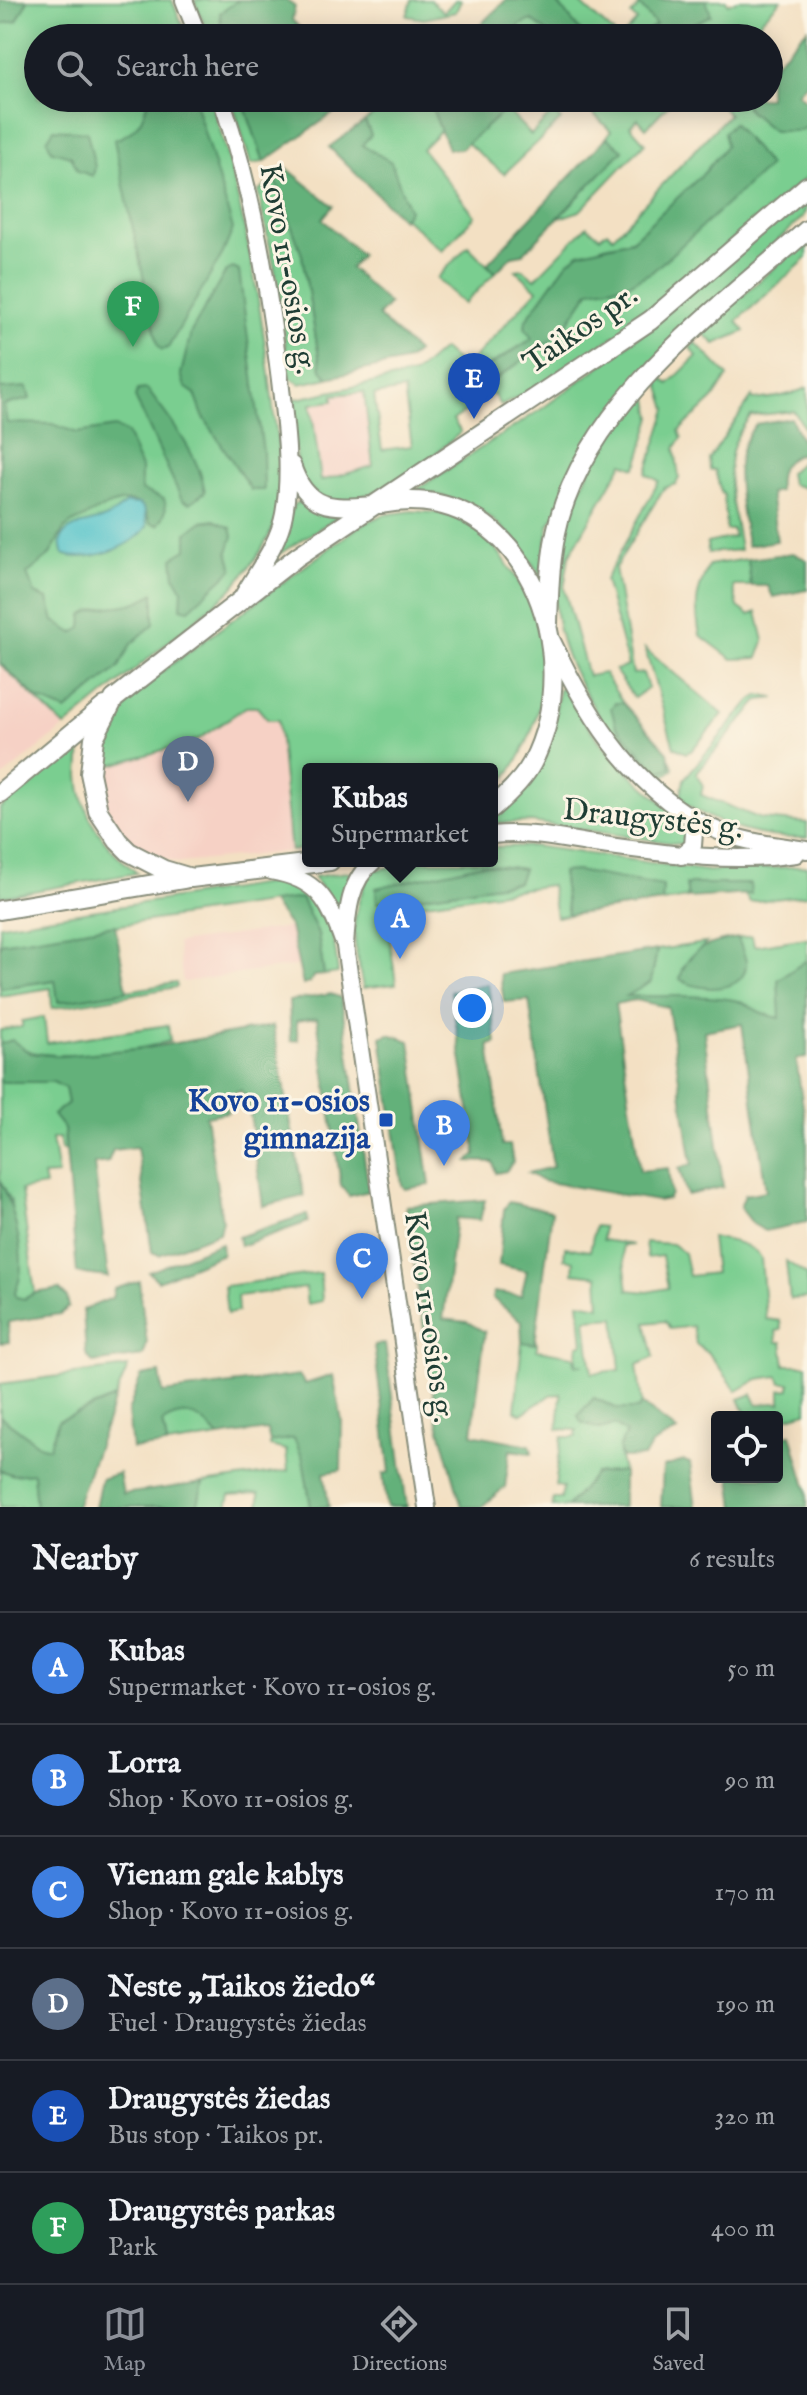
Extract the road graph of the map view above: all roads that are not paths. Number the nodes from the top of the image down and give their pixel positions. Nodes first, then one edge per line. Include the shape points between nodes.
1 (184, 0) edge
2 (193, 24) edge
3 (225, 112) edge
4 (806, 187) edge
5 (807, 230) edge
6 (288, 452) junction
7 (374, 505) junction
8 (243, 596) junction
9 (550, 632) junction
10 (114, 699) junction
11 (0, 793) edge
12 (498, 802) edge
13 (695, 819) junction
14 (498, 835) edge
15 (807, 851) edge
16 (681, 856) junction
17 (302, 865) edge
18 (368, 867) edge
19 (266, 870) junction
20 (191, 878) junction
21 (0, 910) edge
22 (345, 946) junction
23 (427, 1507) edge

1 - 2 main road
3 - 6 main road, Kovo 11-osios g. via 257,228
4 - 7 main road, Taikos pr. via 651,320
5 - 9 main road via 656,365 594,446 559,519 550,563
6 - 7 main road, Kovo 11-osios g. via 298,483 311,498 335,507
6 - 8 main road, Kovo 11-osios g. via 286,500 276,540
7 - 8 main road, Taikos pr.
7 - 9 main road via 436,503 489,527 530,579
8 - 10 main road, Taikos pr.
9 - 12 main road via 549,704 537,751 520,781
9 - 13 main road, Draugystės g. via 598,729 650,783
10 - 11 main road
10 - 20 main road via 100,723 91,756 98,811 129,852
13 - 15 main road, Draugystės g. via 743,839
13 - 16 main road via 693,846
14 - 16 main road, Draugystės g. via 534,835
15 - 16 main road, Draugystės g. via 765,859
17 - 19 main road
18 - 22 main road, Kovo 11-osios g. via 352,892
19 - 20 main road
19 - 22 main road, Kovo 11-osios g. via 297,876 315,888
20 - 21 main road
22 - 23 main road, Kovo 11-osios g.

